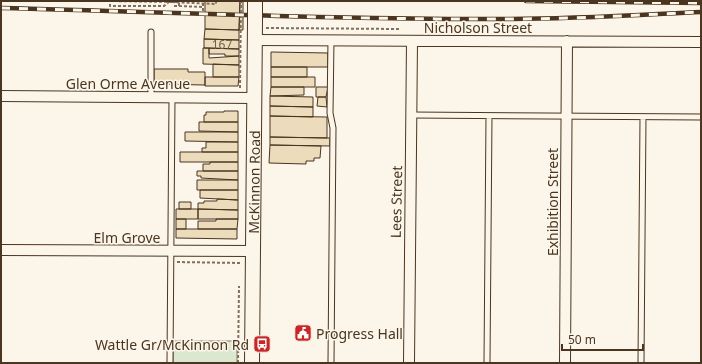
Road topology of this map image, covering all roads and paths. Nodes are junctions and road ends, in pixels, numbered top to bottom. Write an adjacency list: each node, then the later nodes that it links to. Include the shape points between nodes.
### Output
1 (203, 1): 5 (path)
2 (216, 1): 4 (path, via 216,4)
3 (255, 1): 8 (street, McKinnon Road, bridge)
4 (178, 2): 4 (path, via 168,2 164,6 110,6 110,1); 5 (path, via 178,6)
5 (203, 7): 6 (path)
6 (203, 11)
7 (151, 32): 14 (lane)
8 (255, 40): 9 (street, Nicholson Street); 16 (street, McKinnon Road)
9 (331, 40): 10 (street, Nicholson Street); 31 (lane)
10 (412, 41): 11 (street, Nicholson Street); 17 (street, Lees Street)
11 (567, 41): 12 (street, Nicholson Street); 19 (street, Exhibition Street)
12 (701, 42)
13 (1, 96): 14 (street, Glen Orme Avenue)
14 (151, 97): 15 (street, Glen Orme Avenue)
15 (172, 98): 16 (street, Glen Orme Avenue); 23 (lane)
16 (254, 98): 24 (street, McKinnon Road)
17 (411, 116): 18 (lane); 32 (street, Lees Street)
18 (489, 116): 19 (lane); 33 (lane)
19 (566, 116): 20 (lane); 34 (street, Exhibition Street)
20 (643, 117): 21 (lane); 35 (lane)
21 (701, 117)
22 (1, 250): 23 (street, Elm Grove)
23 (171, 251): 24 (street, Elm Grove); 25 (lane)
24 (253, 252): 30 (street, McKinnon Road)
25 (171, 262): 26 (path, via 240,262); 28 (lane)
26 (240, 270)
27 (239, 284): 29 (path)
28 (170, 363)
29 (238, 363)
30 (252, 363)
31 (331, 363)
32 (409, 363)
33 (487, 363)
34 (565, 363)
35 (641, 363)

